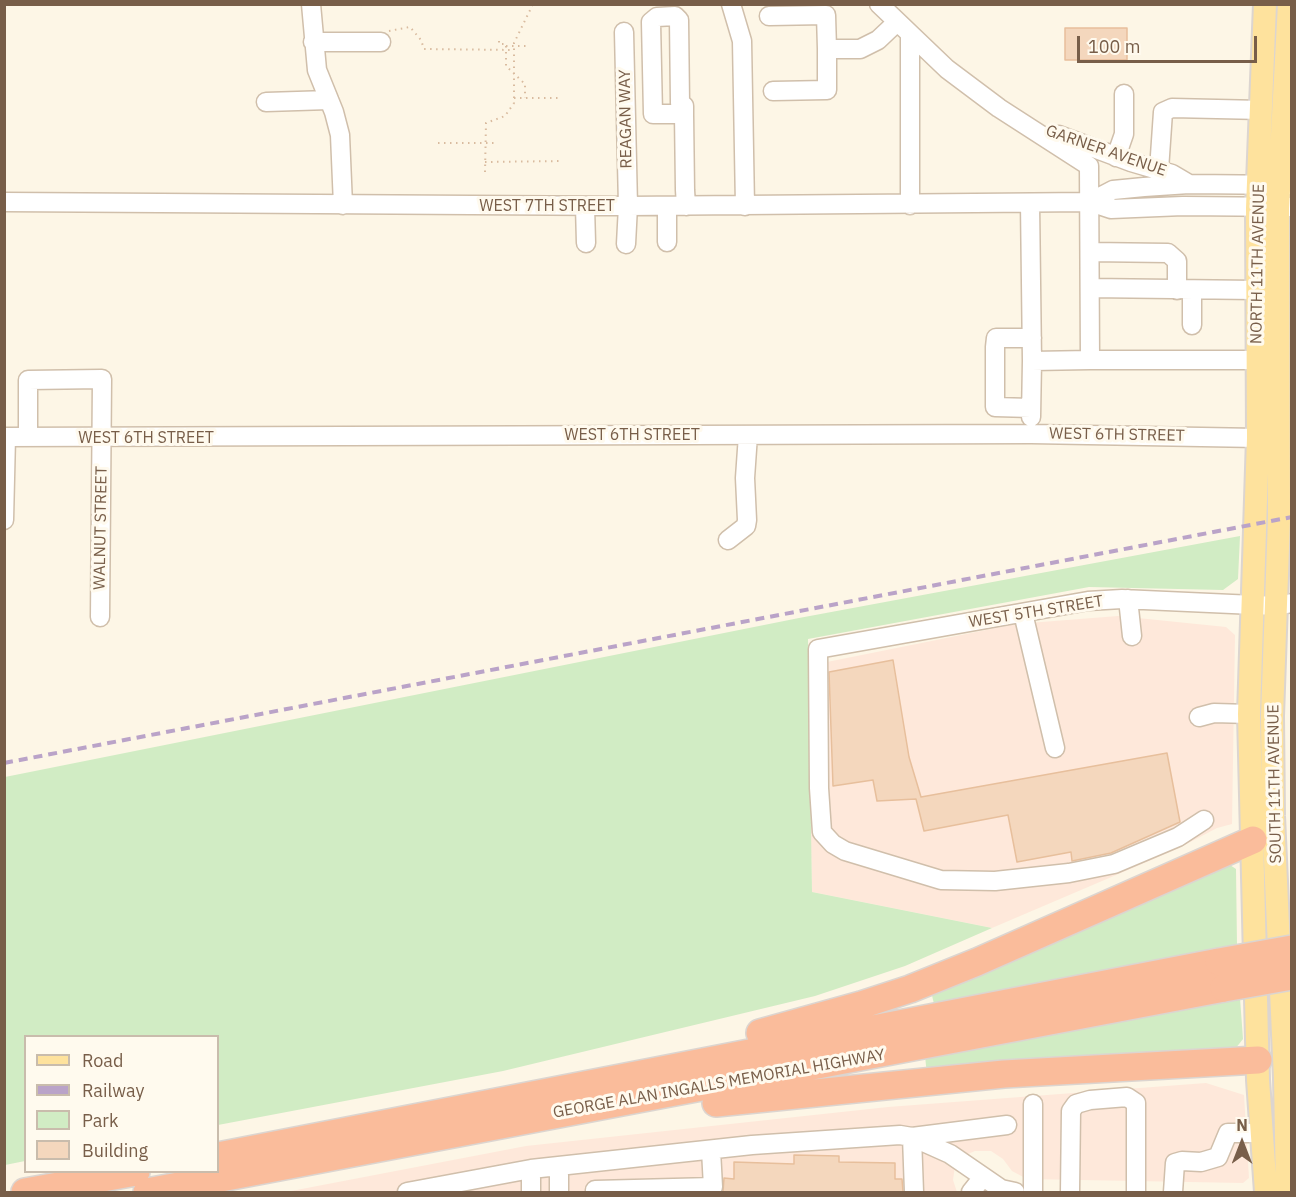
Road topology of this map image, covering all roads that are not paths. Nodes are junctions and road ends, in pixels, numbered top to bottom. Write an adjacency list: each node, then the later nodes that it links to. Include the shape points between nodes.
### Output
1 (311, 4): 10 (street)
2 (731, 4): 35 (street, via 742,41)
3 (879, 4): 7 (street, GARNER AVENUE)
4 (1265, 4): 18 (main road, NORTH 11TH AVENUE)
5 (1289, 4): 14 (main road, NORTH 11TH AVENUE)
6 (769, 16): 12 (street, via 826,15)
7 (897, 22): 9 (street, GARNER AVENUE); 12 (street, via 878,40 860,49)
8 (624, 32): 32 (street, REAGAN WAY)
9 (910, 36): 20 (street, GARNER AVENUE, via 946,69); 30 (street)
10 (313, 42): 11 (street); 16 (street, via 317,70)
11 (381, 42)
12 (827, 50): 13 (street, via 827,90)
13 (773, 91)
14 (1289, 92): 25 (main road, NORTH 11TH AVENUE)
15 (1124, 94): 21 (street, via 1124,134)
16 (329, 100): 17 (street); 29 (street, via 340,135)
17 (266, 102)
18 (1262, 110): 22 (street, via 1172,108 1163,112); 24 (main road, NORTH 11TH AVENUE)
19 (684, 114): 19 (street, via 680,103 679,20 675,16 657,17 651,22 653,114); 34 (street)
20 (1023, 121): 21 (street, GARNER AVENUE); 27 (street, GARNER AVENUE, via 1086,162)
21 (1116, 157): 22 (street, GARNER AVENUE)
22 (1159, 170): 23 (street, GARNER AVENUE)
23 (1188, 184): 24 (street, WEST 7TH STREET); 27 (street, WEST 7TH STREET, via 1113,190)
24 (1258, 185): 25 (street, WEST 7TH STREET); 36 (main road, NORTH 11TH AVENUE)
25 (1286, 185): 36 (main road, NORTH 11TH AVENUE)
26 (4, 202): 29 (street, WEST 7TH STREET)
27 (1090, 202): 28 (street, WEST 7TH STREET); 36 (street, WEST 7TH STREET, via 1111,209); 40 (street)
28 (1030, 203): 30 (street, WEST 7TH STREET); 47 (street)
29 (343, 205): 31 (street, WEST 7TH STREET)
30 (910, 205): 35 (street, WEST 7TH STREET)
31 (585, 206): 32 (street, WEST 7TH STREET); 38 (street)
32 (628, 206): 33 (street, WEST 7TH STREET); 39 (street, REAGAN WAY)
33 (667, 206): 34 (street, WEST 7TH STREET); 37 (street)
34 (686, 206): 35 (street, WEST 7TH STREET)
35 (745, 206)
36 (1275, 208): 43 (main road, NORTH 11TH AVENUE); 45 (main road, NORTH 11TH AVENUE)
37 (667, 242)
38 (586, 243)
39 (626, 244)
40 (1090, 252): 41 (street); 42 (street, via 1168,253 1177,261)
41 (1090, 288): 42 (street); 48 (street)
42 (1185, 290): 43 (street); 46 (street)
43 (1256, 290): 44 (main road, NORTH 11TH AVENUE)
44 (1256, 316): 50 (main road, NORTH 11TH AVENUE); 52 (main road, via 1268,337 1267,416 1273,424)
45 (1286, 319): 50 (main road, NORTH 11TH AVENUE)
46 (1192, 324)
47 (1032, 338): 49 (street); 51 (street, via 996,338 995,347 996,407)
48 (1090, 360): 49 (street); 50 (street)
49 (1032, 361): 51 (street)
50 (1276, 361): 52 (main road, NORTH 11TH AVENUE); 58 (main road, NORTH 11TH AVENUE)
51 (1031, 408): 53 (street)
52 (1285, 425): 59 (main road, NORTH 11TH AVENUE)
53 (1031, 434): 54 (street, WEST 6TH STREET); 58 (street, WEST 6TH STREET)
54 (748, 435): 57 (street, WEST 6TH STREET); 62 (street, via 746,526)
55 (5, 437): 56 (street, WEST 6TH STREET); 60 (street)
56 (28, 437): 57 (street, WEST 6TH STREET); 57 (street, WALNUT STREET, via 28,380 102,379)
57 (103, 438): 67 (street, WALNUT STREET)
58 (1258, 438): 59 (main road, via 1265,442 1270,454 1270,498); 61 (main road, NORTH 11TH AVENUE)
59 (1279, 511): 65 (main road, SOUTH 11TH AVENUE)
60 (4, 520)
61 (1256, 524): 64 (main road, SOUTH 11TH AVENUE)
62 (728, 540)
63 (1128, 599): 64 (street, WEST 5TH STREET); 66 (street, WEST 5TH STREET, via 1088,601); 68 (street)
64 (1252, 605): 65 (street, WEST 5TH STREET); 69 (main road, SOUTH 11TH AVENUE)
65 (1284, 605): 73 (main road, SOUTH 11TH AVENUE, via 1272,716)
66 (1023, 613): 71 (street); 72 (street, WEST 5TH STREET, via 911,640 818,649 822,832 845,851 941,880 994,881 1114,864 1178,837)
67 (100, 617)
68 (1132, 636)
69 (1249, 714): 70 (street, via 1214,713); 73 (main road, SOUTH 11TH AVENUE)
70 (1199, 717)
71 (1055, 748)
72 (1204, 820)
73 (1273, 839): 77 (main road, SOUTH 11TH AVENUE); 78 (main road, SOUTH 11TH AVENUE); 80 (highway, via 871,1002)
74 (1292, 949): 75 (highway, GEORGE ALAN INGALLS MEMORIAL HIGHWAY, bridge)
75 (1222, 975): 76 (highway, GEORGE ALAN INGALLS MEMORIAL HIGHWAY, bridge); 80 (highway, GEORGE ALAN INGALLS MEMORIAL HIGHWAY)
76 (1292, 976)
77 (1288, 1056): 78 (main road); 106 (main road, SOUTH 11TH AVENUE)
78 (1257, 1060): 80 (highway); 82 (main road, SOUTH 11TH AVENUE)
79 (1033, 1104): 101 (street)
80 (504, 1112): 85 (highway, GEORGE ALAN INGALLS MEMORIAL HIGHWAY); 94 (highway, GEORGE ALAN INGALLS MEMORIAL HIGHWAY)
81 (1007, 1125): 83 (street)
82 (1262, 1133): 104 (street, via 1228,1133 1218,1156 1175,1164); 105 (main road, SOUTH 11TH AVENUE)
83 (912, 1137): 84 (street, via 867,1135); 90 (street, via 950,1154); 98 (street)
84 (711, 1149): 86 (street); 92 (street, via 713,1187)
85 (219, 1156)
86 (594, 1162): 87 (street); 92 (street)
87 (559, 1166): 88 (street); 97 (street)
88 (531, 1169): 91 (street); 96 (street)
89 (130, 1173): 93 (highway)
90 (983, 1178): 99 (street); 100 (street)
91 (443, 1189): 95 (street)
92 (595, 1191)
93 (25, 1192)
94 (147, 1192)
95 (410, 1192)
96 (531, 1192)
97 (559, 1192)
98 (914, 1192)
99 (971, 1192)
100 (1015, 1192)
101 (1033, 1192)
102 (1070, 1192): 103 (street, via 1071,1111 1076,1104 1127,1097 1136,1102)
103 (1136, 1192)
104 (1173, 1192)
105 (1266, 1192)
106 (1287, 1192)

